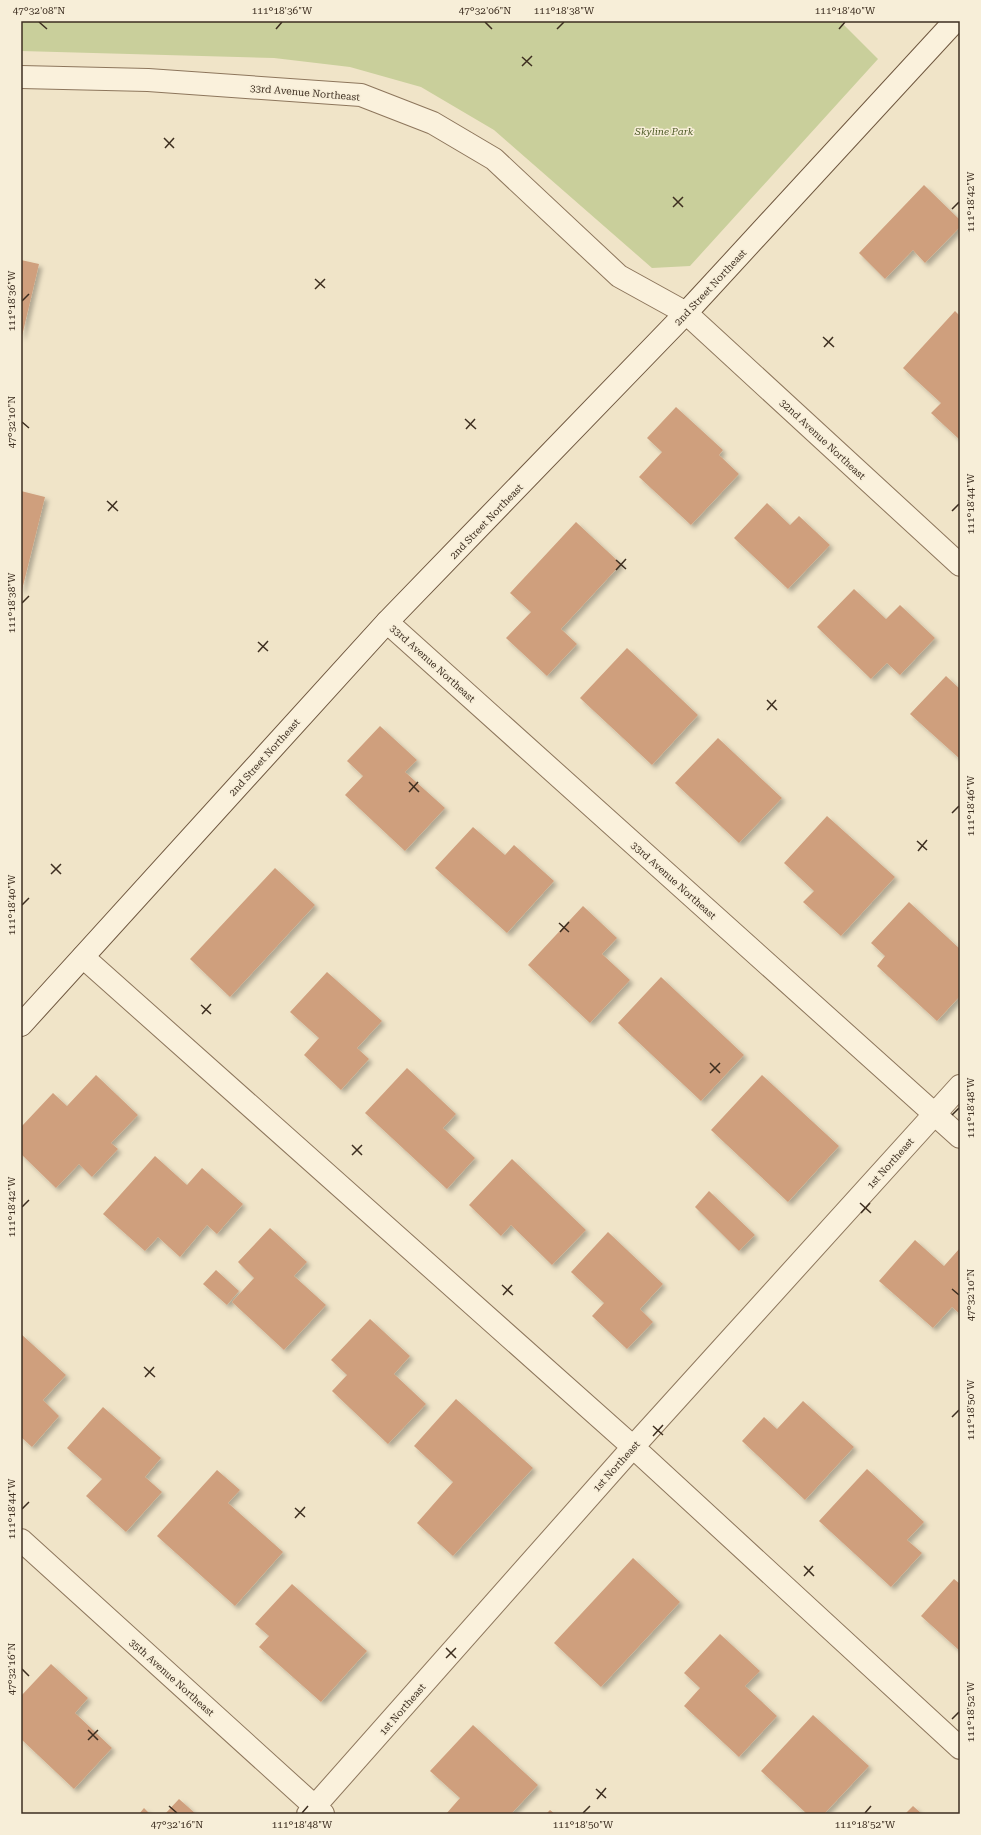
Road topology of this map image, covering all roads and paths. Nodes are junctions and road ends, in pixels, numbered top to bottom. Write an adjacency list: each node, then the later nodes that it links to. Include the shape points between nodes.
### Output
1 (955, 21): 3 (street, 2nd Street Northeast)
2 (21, 77): 3 (street, 33rd Avenue Northeast, via 148,80 361,95 433,123 494,159 619,276)
3 (686, 313): 4 (street, 32nd Avenue Northeast); 5 (street, 2nd Street Northeast)
4 (960, 565)
5 (387, 622): 6 (street, 2nd Street Northeast); 9 (street, 33rd Avenue Northeast)
6 (83, 957): 7 (street, 2nd Street Northeast); 11 (street)
7 (21, 1025)
8 (960, 1086): 9 (street, 1st Northeast)
9 (934, 1114): 10 (street, 33rd Avenue Northeast); 11 (street, 1st Northeast)
10 (960, 1137)
11 (633, 1447): 13 (street); 14 (street, 1st Northeast)
12 (21, 1540): 14 (street, 35th Avenue Northeast)
13 (960, 1748)
14 (315, 1812)

